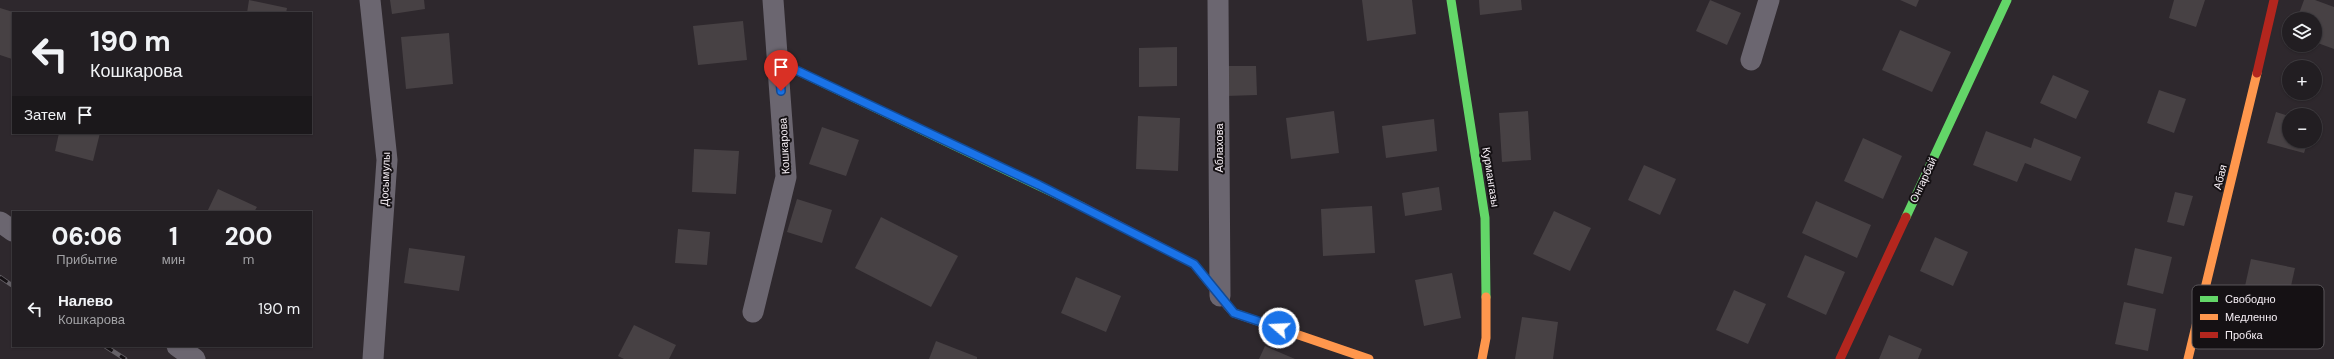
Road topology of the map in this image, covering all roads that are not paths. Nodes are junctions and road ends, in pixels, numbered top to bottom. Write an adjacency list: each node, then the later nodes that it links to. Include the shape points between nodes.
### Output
1 (370, 0): 18 (street, Досымулы, via 387,160)
2 (773, 0): 9 (street, Кошкарова)
3 (1218, 0): 13 (street, Аблахова)
4 (1451, 0): 20 (street, Курмангазы, via 1485,218 1486,338)
5 (1769, 0): 8 (street)
6 (2007, 0): 21 (street, Онгарбай)
7 (2274, 0): 12 (street, Абая)
8 (1751, 60)
9 (779, 62): 13 (street, via 1039,185 1194,264); 14 (street, Кошкарова, via 786,177)
10 (0, 222): 11 (street)
11 (12, 230)
12 (2206, 285)
13 (1220, 296): 19 (street, via 1234,313)
14 (753, 312)
15 (2192, 342): 22 (street, Абая)
16 (178, 347): 17 (street)
17 (196, 359)
18 (373, 359)
19 (1368, 359)
20 (1482, 359)
21 (1840, 359)
22 (2188, 359)

